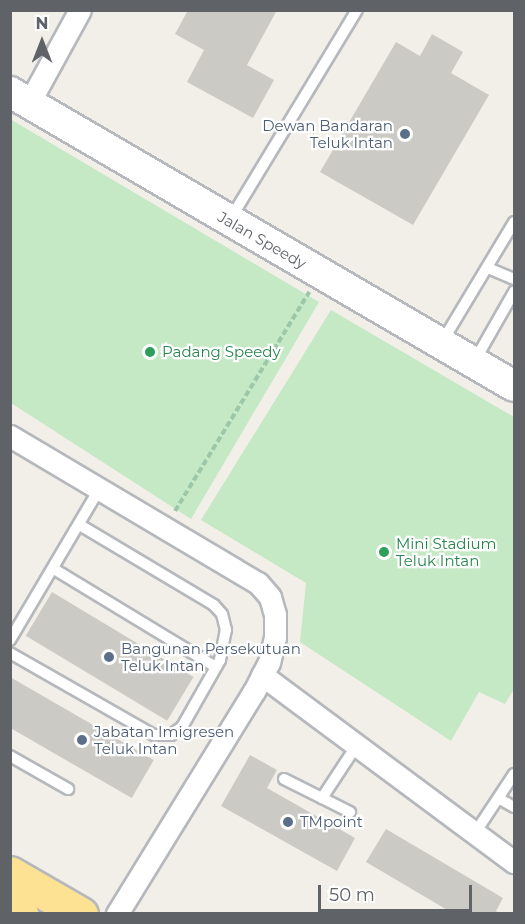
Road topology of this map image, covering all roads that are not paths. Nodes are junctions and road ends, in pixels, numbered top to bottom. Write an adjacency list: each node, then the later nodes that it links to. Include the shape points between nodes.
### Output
1 (80, 10): 3 (street)
2 (357, 10): 4 (lane)
3 (20, 98): 4 (street, Jalan Speedy)
4 (229, 220): 9 (street, Jalan Speedy)
5 (514, 222): 6 (lane)
6 (488, 268): 7 (lane); 9 (lane)
7 (514, 279)
8 (514, 292): 10 (lane)
9 (441, 344): 10 (street, Jalan Speedy)
10 (473, 363): 11 (street, Jalan Speedy)
11 (514, 386)
12 (10, 436): 13 (street)
13 (100, 488): 14 (lane); 19 (street, via 258,583 270,597 276,614 276,637)
14 (80, 525): 15 (lane); 18 (lane, via 214,605 222,614 226,630)
15 (54, 569): 16 (lane); 18 (lane)
16 (10, 640)
17 (10, 653): 18 (lane, via 154,735 171,735 182,727)
18 (216, 667)
19 (262, 675): 20 (street); 35 (street)
20 (357, 746): 25 (lane); 29 (street)
21 (10, 756): 24 (lane)
22 (514, 774): 26 (lane)
23 (284, 779): 25 (lane)
24 (68, 789)
25 (322, 798): 28 (lane)
26 (500, 799): 27 (lane); 29 (lane)
27 (514, 807)
28 (350, 813)
29 (475, 833): 30 (street)
30 (514, 862)
31 (10, 873): 34 (highway)
32 (11, 911): 33 (highway)
33 (21, 914)
34 (81, 914)
35 (117, 914)

